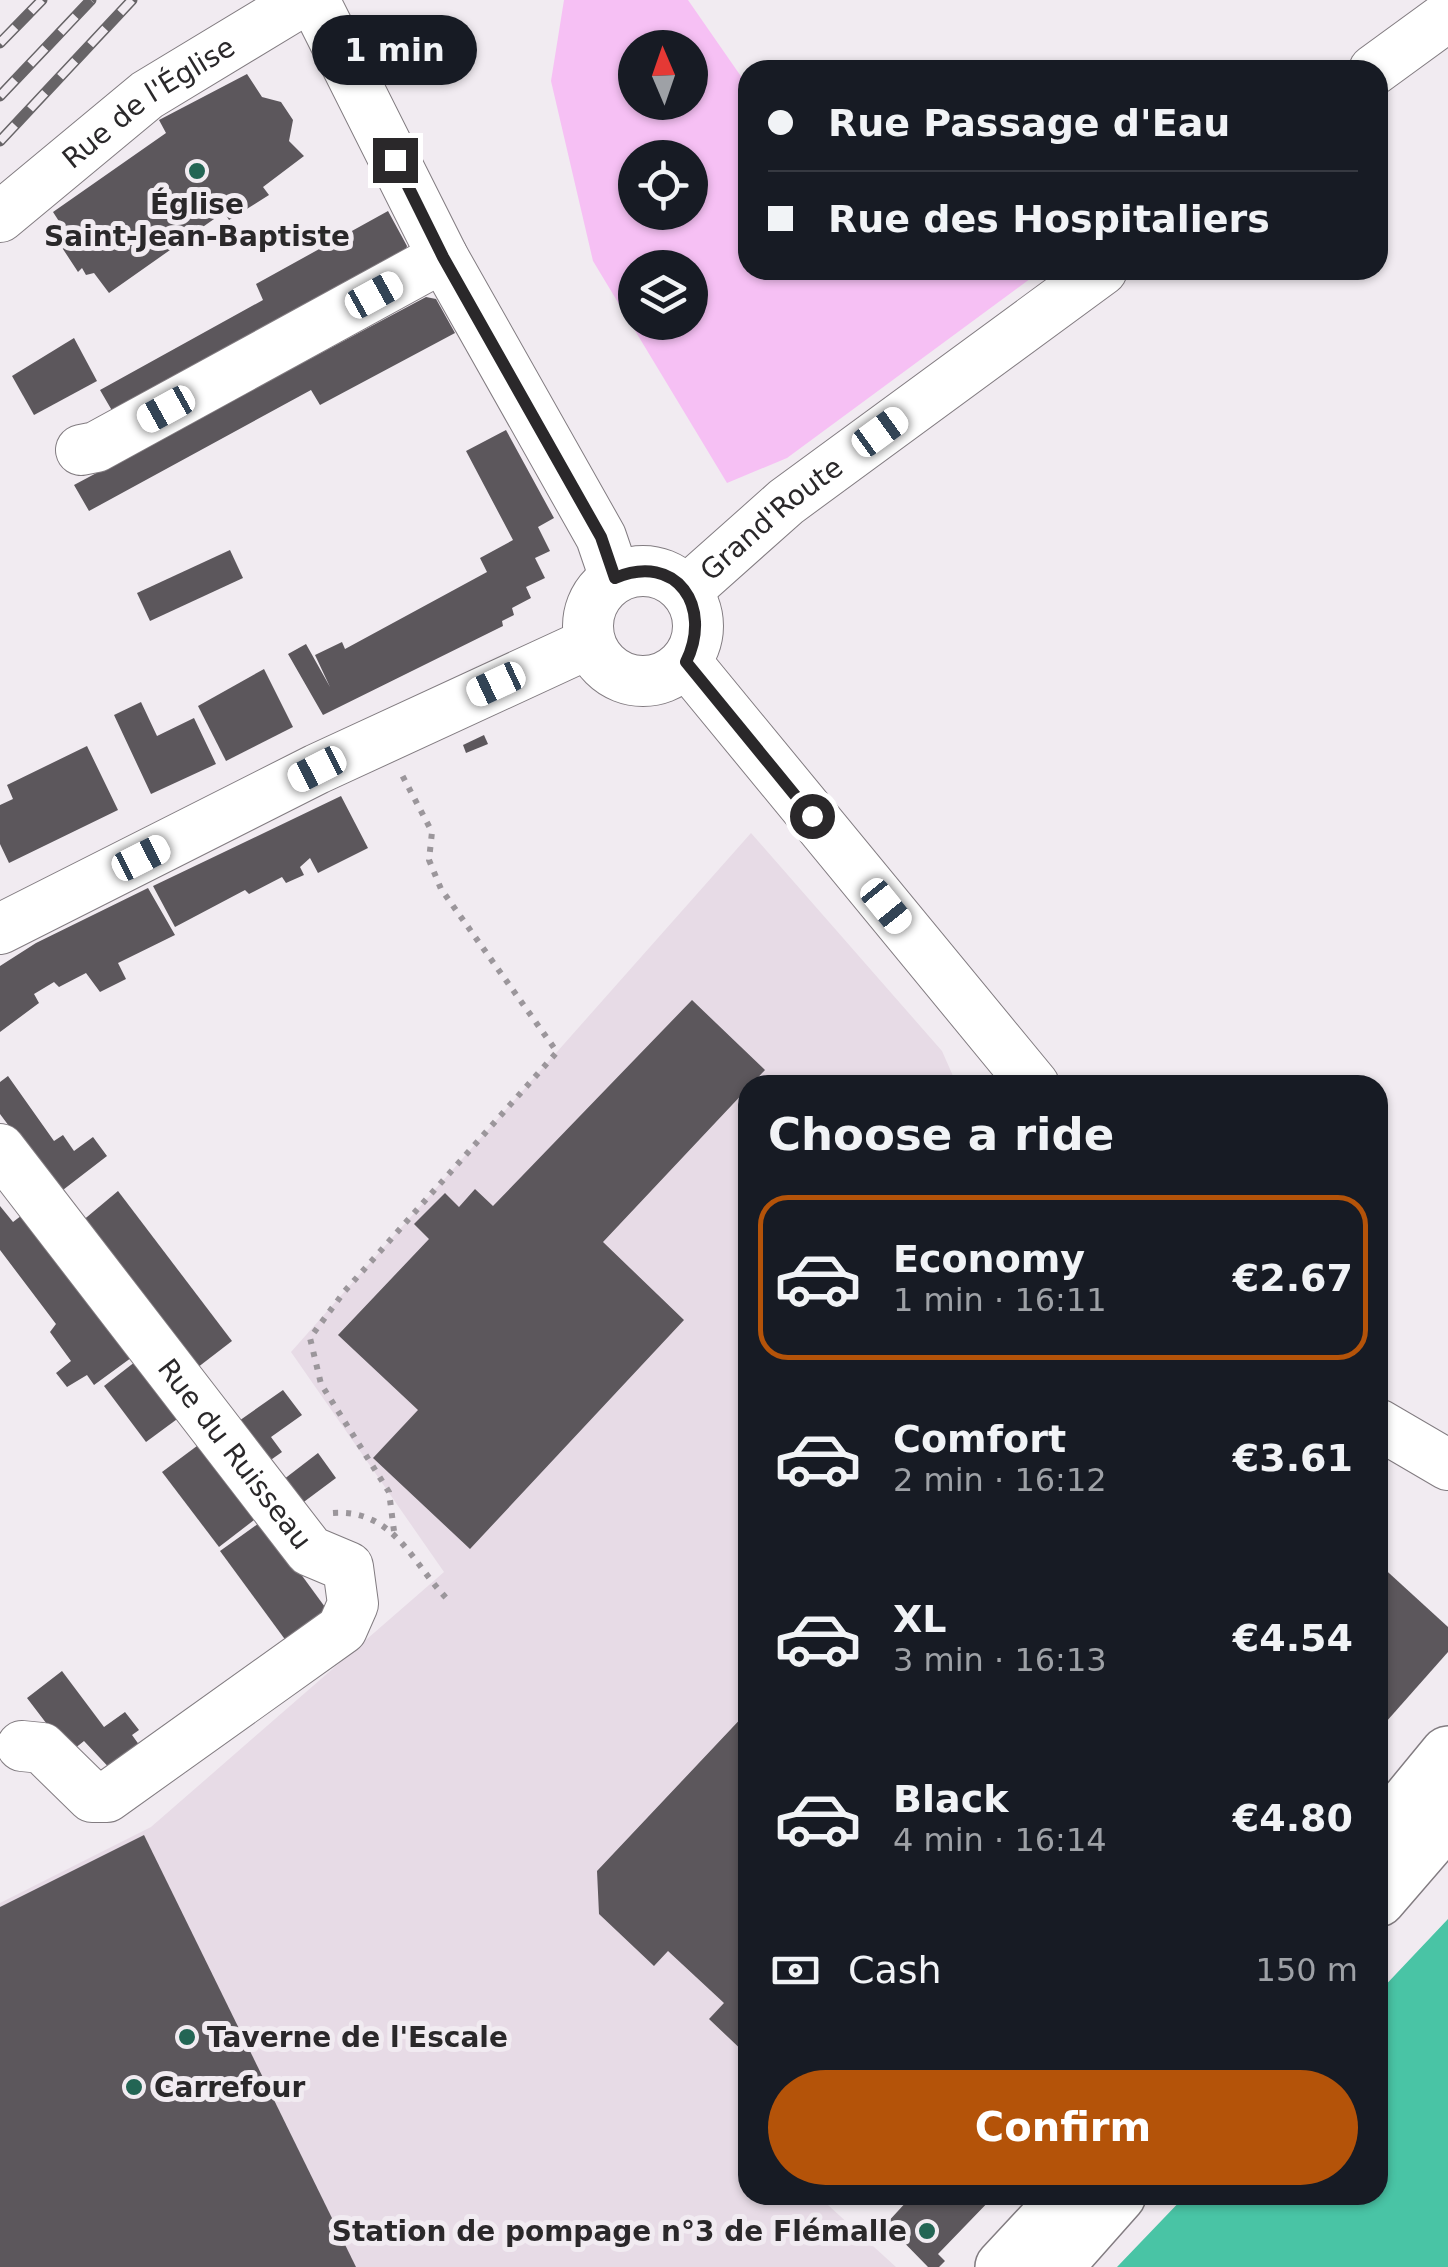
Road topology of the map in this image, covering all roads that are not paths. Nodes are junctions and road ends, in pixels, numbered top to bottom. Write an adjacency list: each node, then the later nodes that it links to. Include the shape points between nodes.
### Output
1 (304, 0): 5 (street, Rue de l'Église, via 147,95)
2 (314, 0): 6 (street)
3 (1448, 16): 4 (street)
4 (1388, 60)
5 (0, 217)
6 (443, 257): 8 (street); 9 (street, via 601,537)
7 (1088, 280): 10 (street, Grand'Route, via 786,502)
8 (81, 450)
9 (615, 578): 10 (street, Grand'Route, via 645,570); 11 (street, via 594,600)
10 (686, 591): 12 (street, Grand'Route, via 697,614 698,639)
11 (590, 644): 12 (street, via 599,661 632,681 671,675); 13 (street, via 383,738)
12 (686, 662): 14 (street)
13 (0, 930)
14 (1006, 1075)
15 (0, 1150): 18 (street, Rue du Ruisseau, via 310,1552 348,1567 354,1604 342,1628 108,1798 92,1797 42,1748)
16 (1388, 1430): 17 (street)
17 (1448, 1464)
18 (22, 1746)
19 (1448, 1754): 21 (main road)
20 (1448, 1818): 22 (main road)
21 (1388, 1827)
22 (1388, 1887)
23 (1061, 2205): 25 (main road)
24 (1109, 2205): 26 (main road)
25 (1003, 2267)
26 (1054, 2267)

